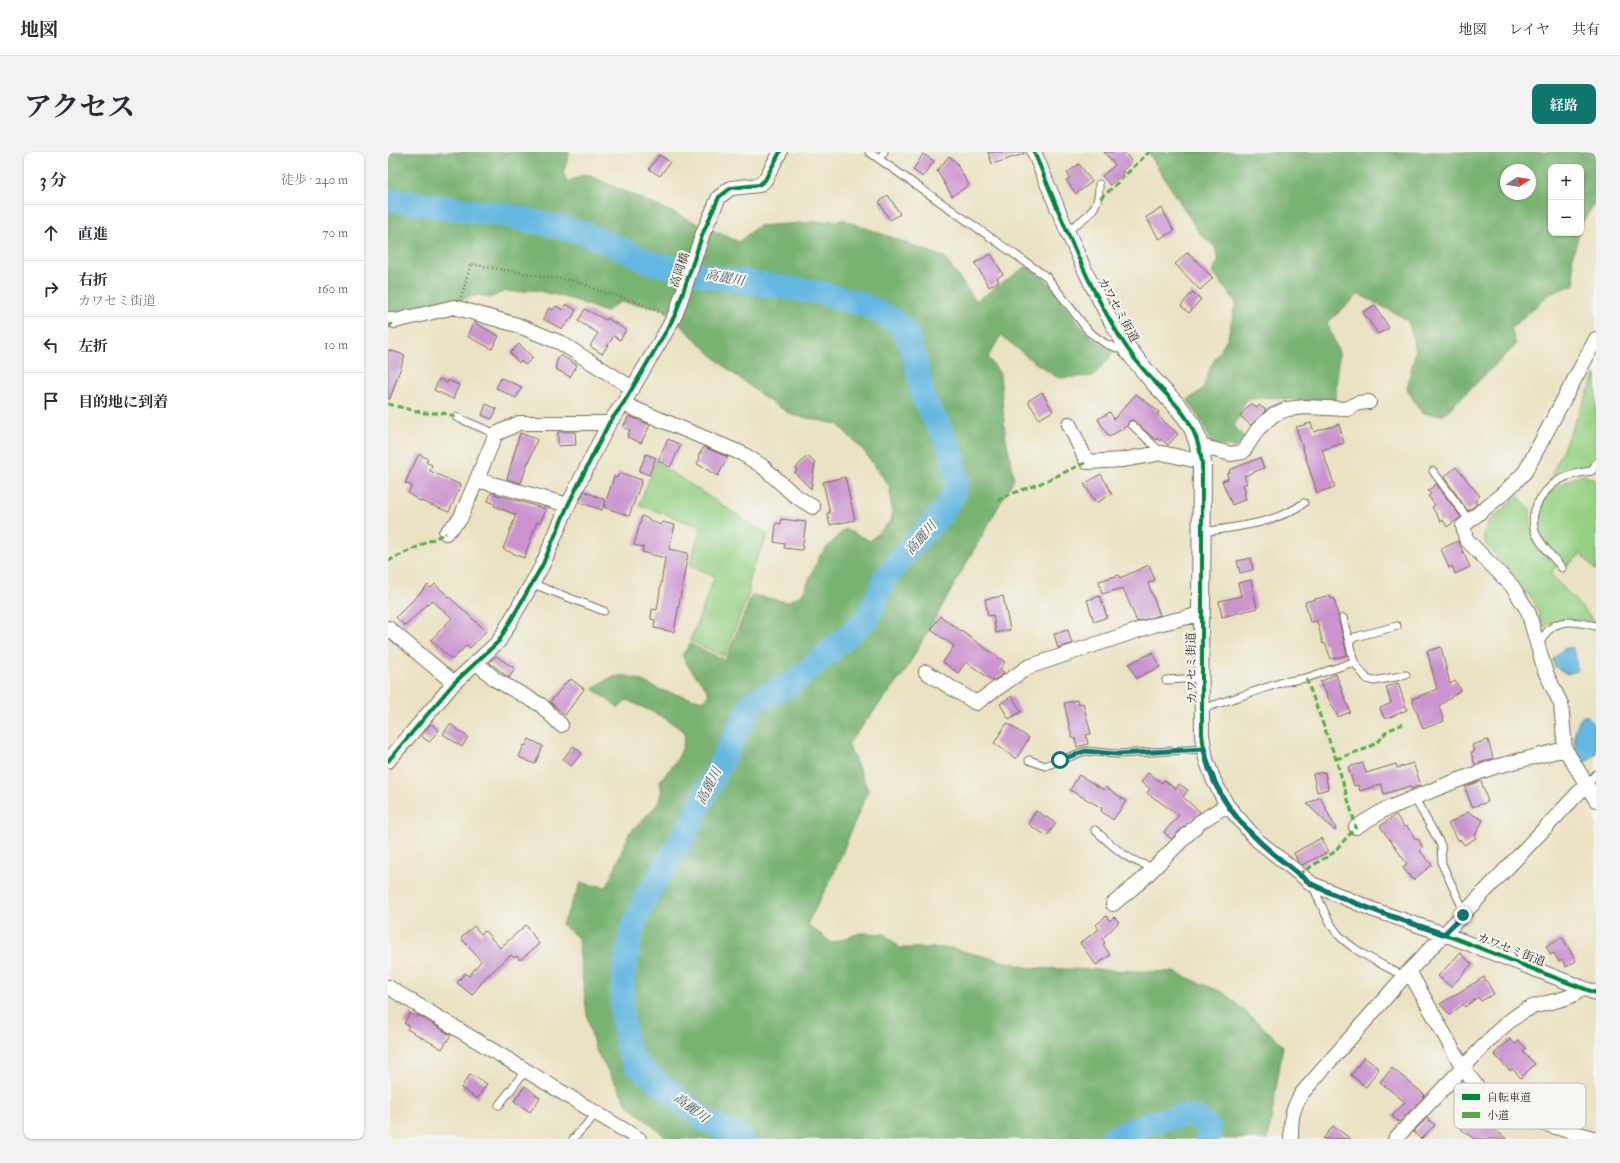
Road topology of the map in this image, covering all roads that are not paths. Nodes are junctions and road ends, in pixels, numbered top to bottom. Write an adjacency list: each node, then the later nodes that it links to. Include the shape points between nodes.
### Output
1 (780, 152): 11 (street, 高岡橋, via 765,180 759,185 731,188 718,197 675,315)
2 (869, 152): 5 (lane)
3 (884, 152): 5 (lane)
4 (1034, 152): 7 (street, カワセミ街道)
5 (879, 158): 10 (lane, via 1047,277 1089,332 1106,344 1117,348)
6 (1099, 184): 7 (lane, via 1100,198 1095,208)
7 (1067, 231): 10 (street, カワセミ街道, via 1110,320)
8 (388, 319): 11 (street, via 395,321 458,308 517,325 561,343)
9 (1596, 339): 27 (street, via 1525,472)
10 (1126, 347): 20 (street, カワセミ街道, via 1188,418 1196,432)
11 (632, 388): 13 (street, 高岡橋)
12 (1369, 402): 20 (street, via 1358,403 1347,409 1287,409 1273,415 1258,429 1243,452)
13 (623, 404): 15 (street, 高岡橋); 26 (street, via 743,454)
14 (456, 416): 18 (lane)
15 (609, 423): 18 (street, via 519,423); 25 (street, 高岡橋)
16 (1069, 424): 19 (street, via 1087,462 1122,460)
17 (1132, 425): 19 (lane)
18 (496, 434): 23 (street)
19 (1162, 453): 20 (street)
20 (1201, 454): 28 (street, カワセミ街道)
21 (1596, 463): 30 (lane, via 1592,471 1568,476 1548,488 1534,514 1537,534)
22 (1433, 471): 27 (lane)
23 (478, 480): 25 (street); 29 (street, via 460,519)
24 (1304, 503): 28 (lane, via 1292,512 1264,521)
25 (568, 505): 31 (street, 高岡橋)
26 (813, 507)
27 (1470, 520): 39 (street, via 1463,526 1466,539 1512,586 1528,611)
28 (1201, 532): 33 (street, カワセミ街道)
29 (446, 533)
30 (1562, 568)
31 (533, 584): 32 (lane); 41 (street, 高岡橋, via 499,641)
32 (604, 611)
33 (1201, 614): 42 (street, via 1154,626 1028,667 976,703); 44 (street, カワセミ街道)
34 (1343, 618): 38 (lane)
35 (1397, 626): 38 (lane, via 1355,637)
36 (1596, 626): 39 (lane, via 1563,622 1544,633)
37 (388, 628): 46 (street)
38 (1349, 642): 40 (lane)
39 (1537, 649): 49 (street, via 1561,704)
40 (1354, 662): 43 (lane, via 1367,680); 47 (lane)
41 (477, 663): 46 (street, 高岡橋); 48 (street, via 496,680 541,705)
42 (926, 672)
43 (1406, 675)
44 (1202, 678): 45 (lane); 47 (street, カワセミ街道)
45 (1166, 680)
46 (454, 684): 52 (street, 高岡橋)
47 (1202, 709): 50 (street, カワセミ街道)
48 (561, 725)
49 (1565, 748): 53 (street); 54 (street, via 1494,767)
50 (1204, 749): 51 (lane, via 1117,754 1085,751 1045,766); 56 (street, カワセミ街道, via 1214,781)
51 (1029, 760)
52 (388, 761)
53 (1591, 779): 55 (street); 62 (street)
54 (1415, 799): 57 (street, via 1384,810); 62 (lane, via 1441,844 1442,864)
55 (1596, 800)
56 (1227, 805): 59 (street, via 1200,822); 60 (street, カワセミ街道, via 1257,840)
57 (1356, 827)
58 (1095, 830): 59 (lane, via 1121,854 1137,863)
59 (1153, 867): 61 (street, via 1141,881)
60 (1312, 884): 63 (street, カワセミ街道, via 1374,910); 64 (lane, via 1326,916 1338,933 1352,945)
61 (1113, 904)
62 (1465, 913): 63 (street)
63 (1444, 934): 64 (street); 66 (street, カワセミ街道)
64 (1407, 974): 68 (street); 77 (street, via 1302,1093 1293,1107 1290,1122)
65 (388, 987): 69 (street)
66 (1582, 988): 67 (street, カワセミ街道); 68 (street, via 1575,996 1528,1009 1513,1018)
67 (1596, 993)
68 (1463, 1068): 70 (street); 74 (street)
69 (526, 1070): 71 (lane); 72 (street)
70 (1474, 1083)
71 (499, 1104)
72 (597, 1113): 75 (lane); 76 (street)
73 (1562, 1129): 78 (street)
74 (1401, 1137)
75 (573, 1139)
76 (639, 1139)
77 (1291, 1139)
78 (1596, 1139)

